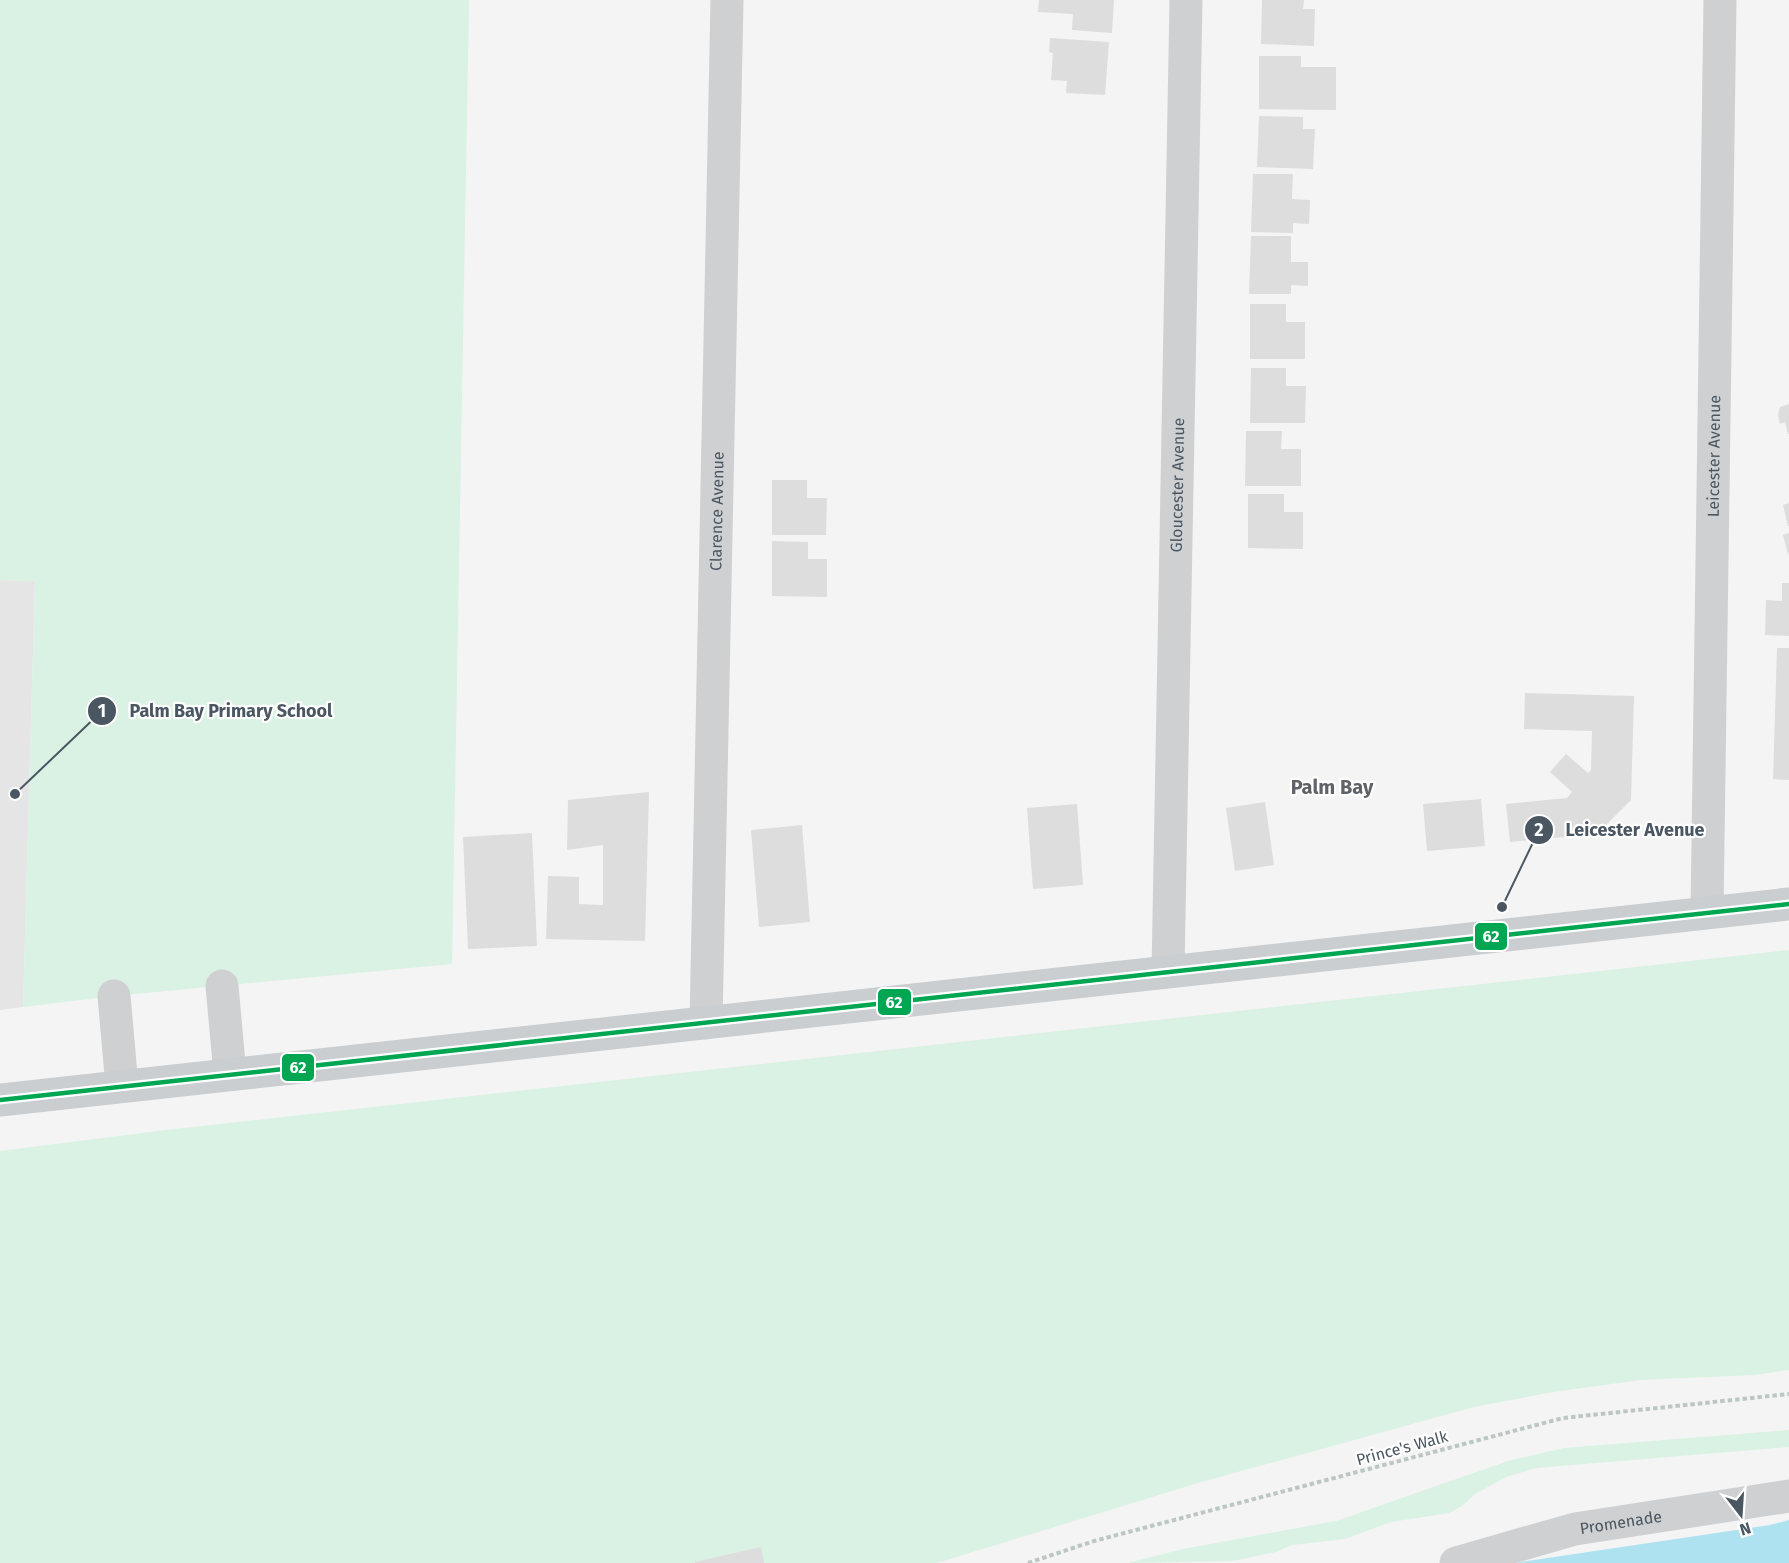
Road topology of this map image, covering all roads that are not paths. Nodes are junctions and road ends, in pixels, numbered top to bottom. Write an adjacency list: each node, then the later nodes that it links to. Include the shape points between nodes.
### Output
1 (727, 0): 9 (street, Clarence Avenue)
2 (1186, 0): 6 (street, Gloucester Avenue)
3 (1720, 0): 5 (street, Leicester Avenue)
4 (1789, 903): 5 (main road)
5 (1707, 912): 6 (main road)
6 (1168, 971): 9 (main road)
7 (222, 986): 10 (street)
8 (114, 996): 11 (street)
9 (706, 1023): 10 (main road)
10 (230, 1074): 11 (main road)
11 (122, 1086): 12 (main road)
12 (0, 1100)
13 (1789, 1496): 14 (street, Promenade, via 1575,1529)
14 (1456, 1563)

